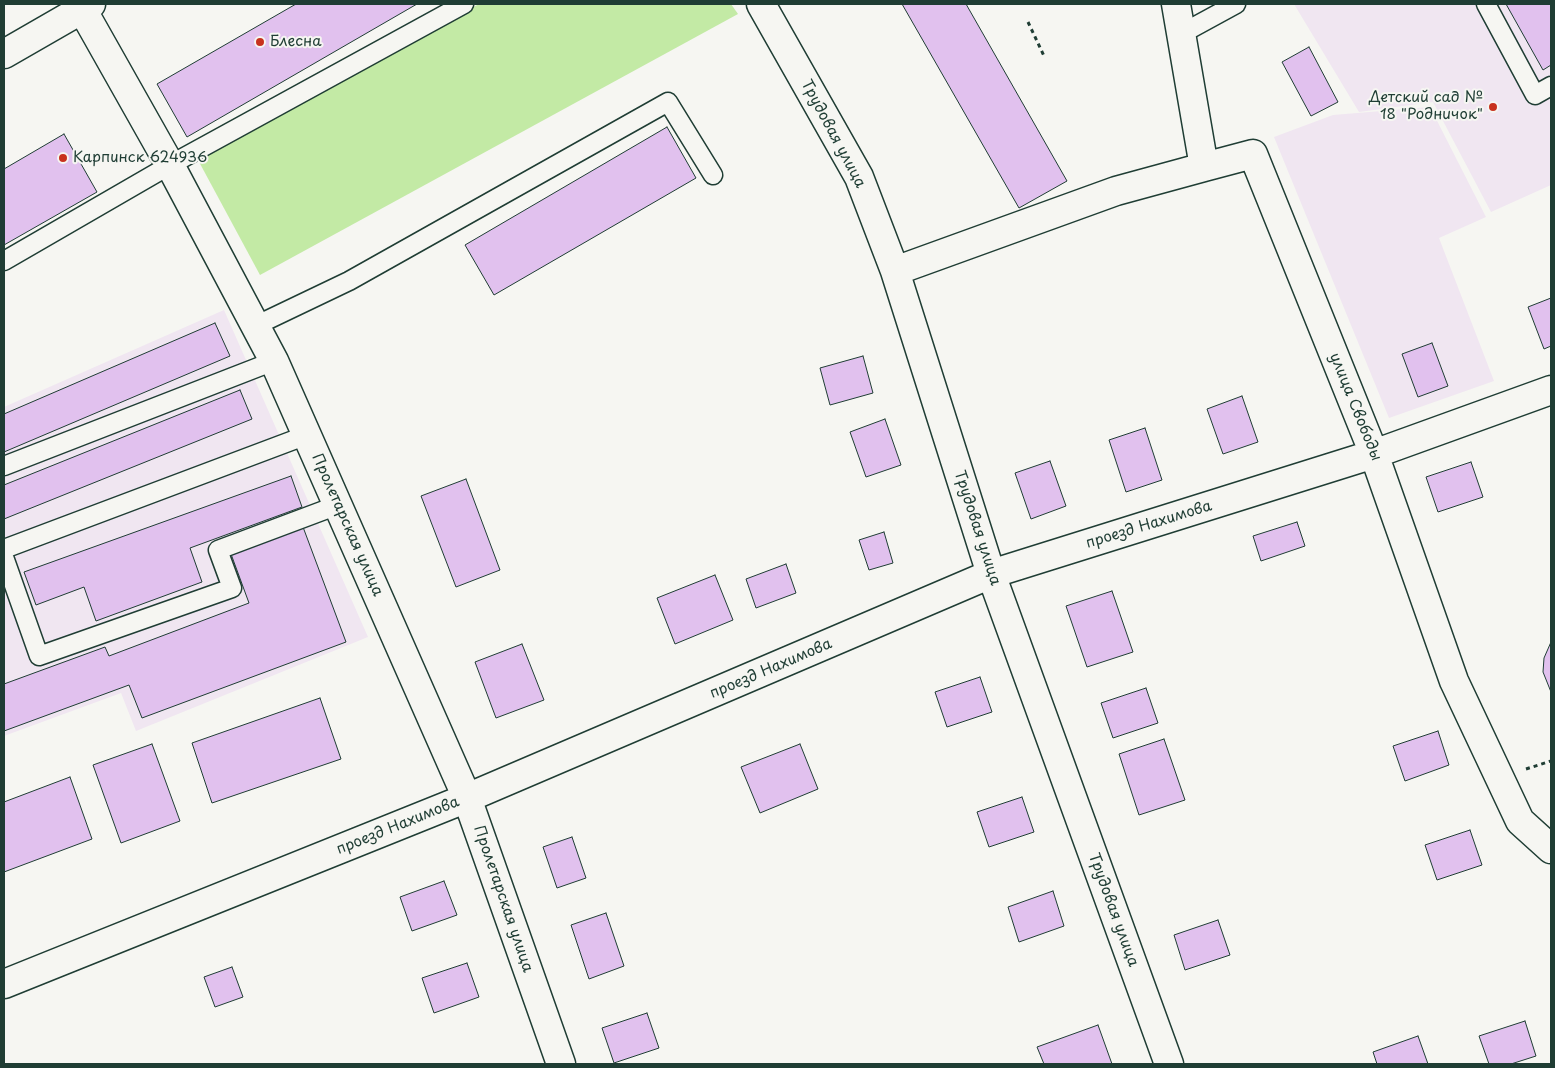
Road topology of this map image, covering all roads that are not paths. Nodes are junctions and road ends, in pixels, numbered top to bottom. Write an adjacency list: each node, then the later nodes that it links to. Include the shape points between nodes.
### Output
1 (464, 4): 10 (lane)
2 (761, 4): 14 (street, Трудовая улица, via 859,177)
3 (1176, 4): 7 (street)
4 (1236, 4): 7 (lane)
5 (1486, 4): 9 (lane, via 1535,95)
6 (86, 6): 8 (street); 10 (street, Пролетарская улица)
7 (1181, 34): 11 (street)
8 (4, 54)
9 (1551, 86)
10 (170, 165): 13 (lane); 15 (street, Пролетарская улица)
11 (1204, 167): 14 (street, via 1116,191); 19 (street, улица Свободы, via 1252,154)
12 (713, 175): 15 (lane, via 668,102 349,281)
13 (4, 261)
14 (895, 271): 24 (street, Трудовая улица)
15 (257, 325): 16 (street, Пролетарская улица)
16 (274, 360): 18 (street, Пролетарская улица); 20 (lane)
17 (1551, 390): 19 (street, проезд Нахимова)
18 (307, 435): 21 (street, Пролетарская улица); 22 (lane)
19 (1374, 454): 24 (street, проезд Нахимова); 26 (street, улица Свободы, via 1454,681 1520,821)
20 (4, 466)
21 (338, 505): 23 (lane, via 218,550 232,588 39,656); 25 (street, Пролетарская улица)
22 (4, 549)
23 (4, 557)
24 (991, 574): 25 (street, проезд Нахимова); 29 (street, Трудовая улица)
25 (468, 798): 27 (street, проезд Нахимова); 28 (street, Пролетарская улица)
26 (1551, 849)
27 (4, 984)
28 (561, 1064)
29 (1169, 1064)

